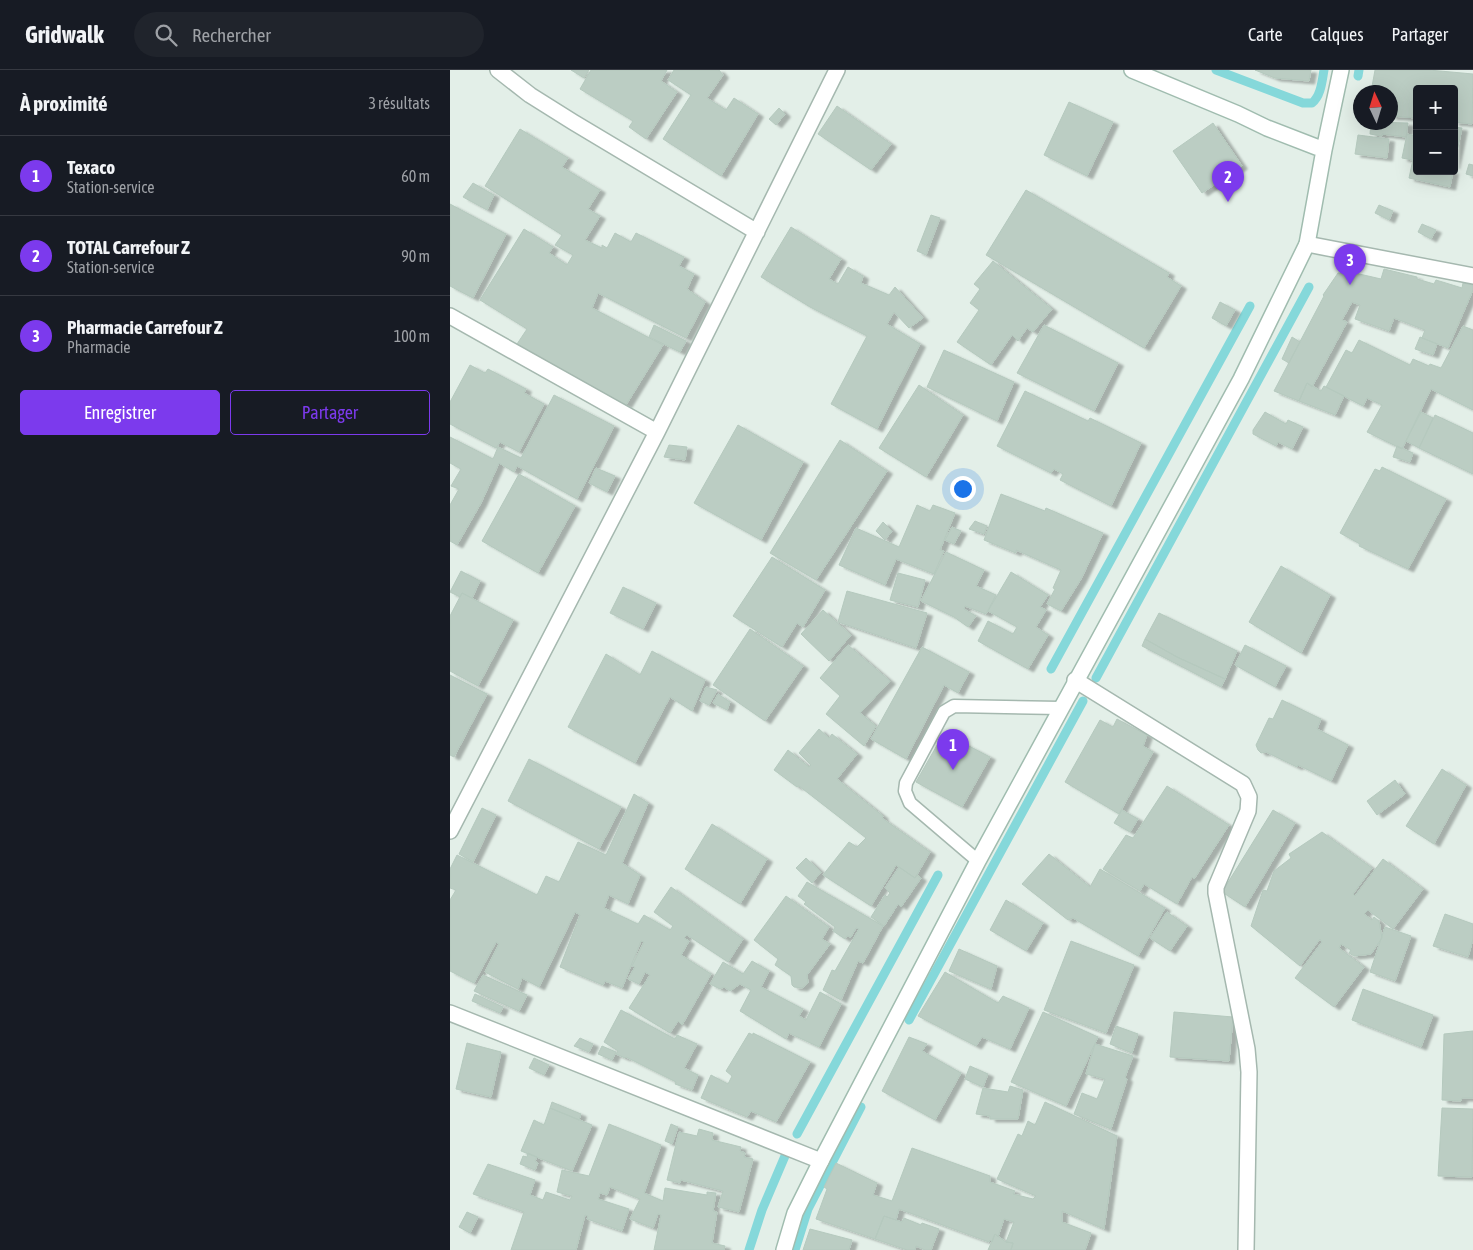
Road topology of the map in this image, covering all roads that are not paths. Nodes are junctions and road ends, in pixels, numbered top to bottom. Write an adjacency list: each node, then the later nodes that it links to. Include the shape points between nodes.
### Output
1 (498, 70): 6 (street, via 573,122)
2 (837, 70): 6 (street)
3 (1132, 70): 5 (street)
4 (1341, 70): 5 (street)
5 (1324, 150): 7 (street)
6 (757, 232): 10 (street)
7 (1307, 244): 8 (street); 11 (street, via 1241,379)
8 (1473, 276)
9 (450, 316): 10 (street)
10 (657, 432): 13 (street)
11 (1076, 680): 12 (street); 19 (street, via 1243,784 1249,797 1248,811 1216,887 1248,1049)
12 (1060, 708): 15 (street); 15 (lane, via 954,706 944,712 906,783 906,791 910,803)
13 (456, 805): 14 (street)
14 (450, 831)
15 (978, 861): 17 (street)
16 (450, 1012): 17 (street)
17 (821, 1161): 18 (street, via 795,1213)
18 (784, 1250)
19 (1246, 1250)

